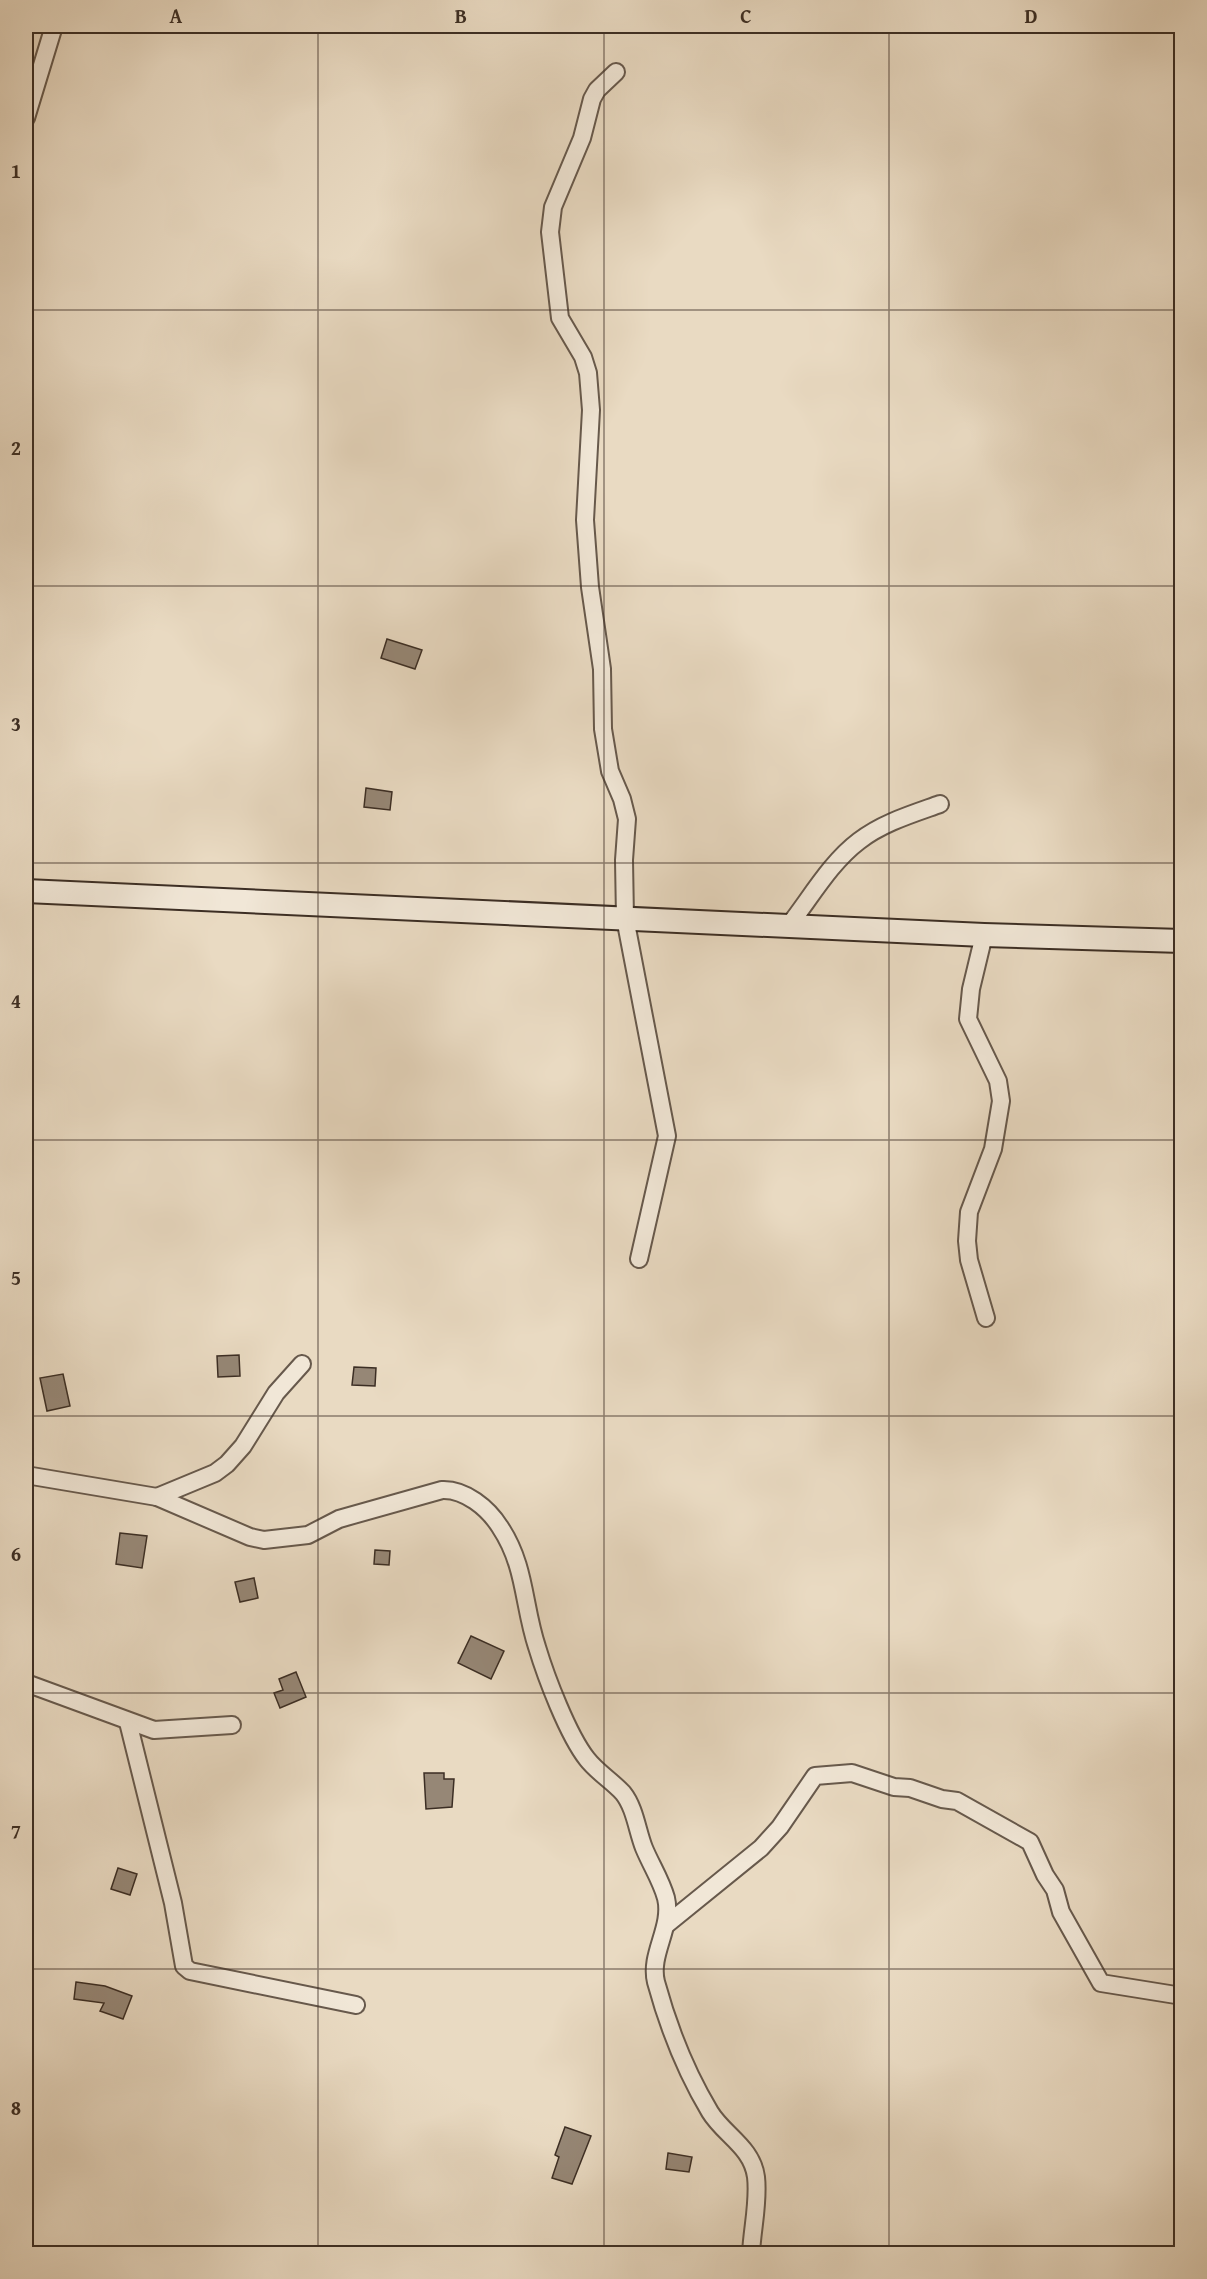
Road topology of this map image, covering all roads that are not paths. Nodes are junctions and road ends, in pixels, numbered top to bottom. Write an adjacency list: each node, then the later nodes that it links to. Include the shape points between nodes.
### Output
1 (54, 26): 3 (street)
2 (616, 72): 6 (street, via 592,99 582,138 553,207 550,232 560,318 588,373 591,410 585,520 602,669 600,694 606,754 627,819)
3 (26, 118)
4 (939, 804): 7 (street, via 894,821 858,841)
5 (26, 891): 6 (street)
6 (625, 918): 7 (street); 10 (street, via 668,1136)
7 (790, 924): 8 (street)
8 (984, 934): 9 (street); 11 (street, via 970,989 968,1019 998,1081 1001,1101 993,1149 969,1212 967,1241)
9 (1182, 941)
10 (639, 1259)
11 (986, 1318)
12 (302, 1364): 14 (street, via 276,1393 228,1464)
13 (26, 1475): 14 (street)
14 (157, 1497): 18 (street, via 264,1540 308,1535 339,1519 442,1490 459,1492 482,1507 499,1526 517,1560 537,1650 573,1734 586,1759 623,1793 633,1813 666,1900)
15 (26, 1683): 16 (street)
16 (128, 1722): 17 (street, via 154,1730); 20 (street, via 173,1903 184,1966 190,1971)
17 (232, 1725)
18 (666, 1925): 19 (street, via 761,1848 815,1776 852,1773 957,1801 1030,1842 1055,1890 1061,1912 1101,1983); 21 (street, via 655,1972 679,2048 711,2115 744,2148 756,2176)
19 (1182, 1996)
20 (356, 2005)
21 (751, 2253)

